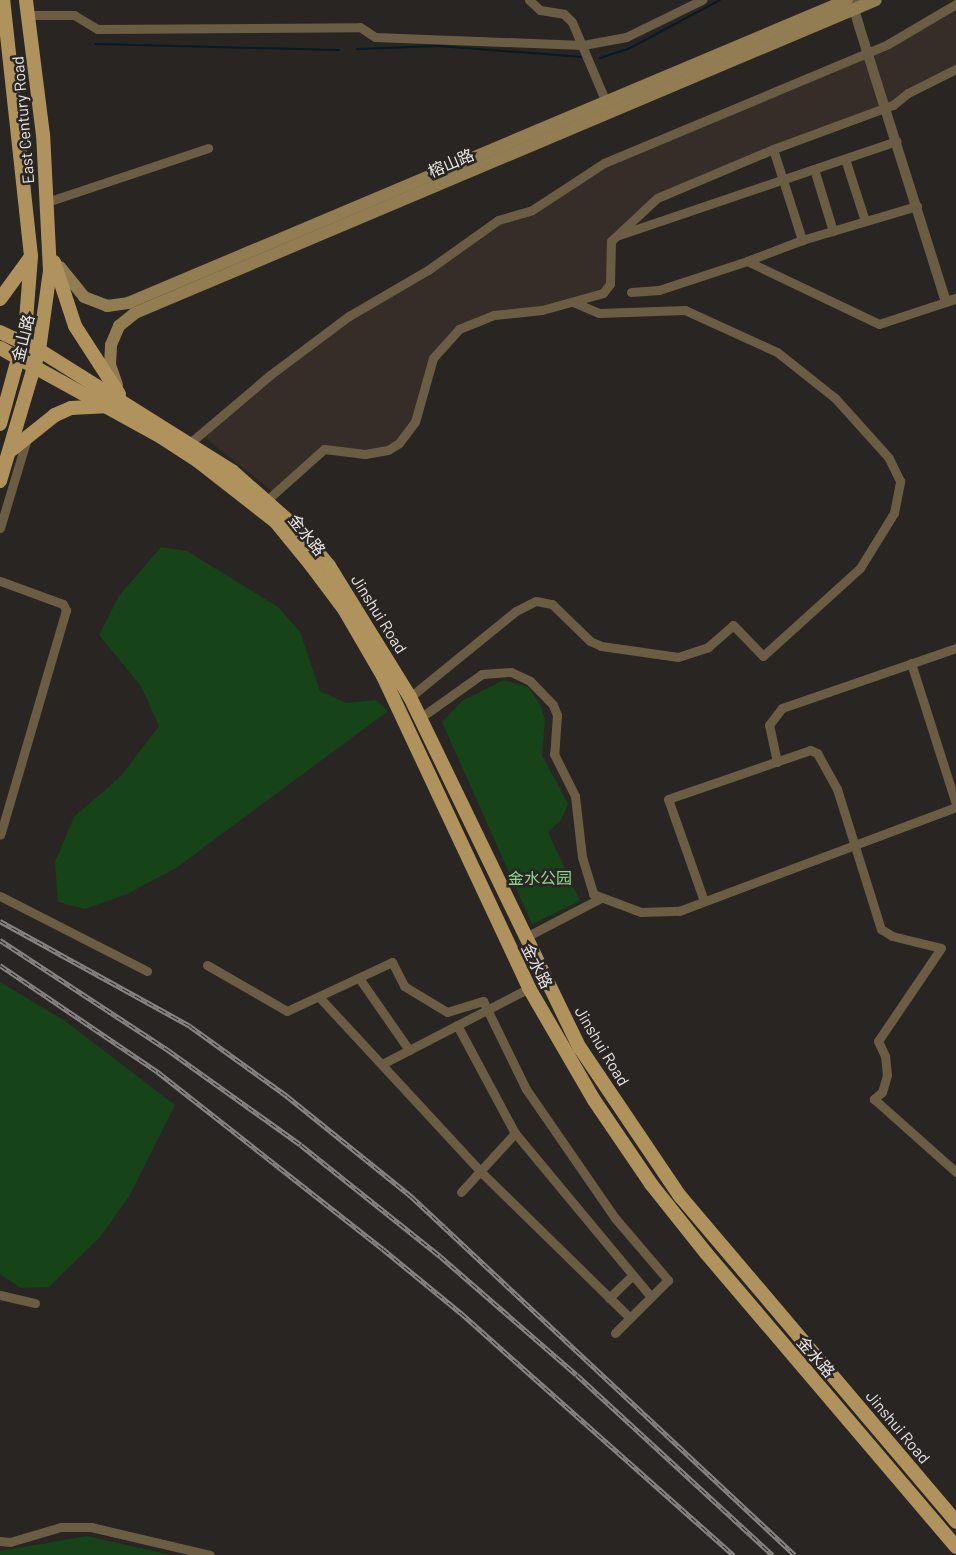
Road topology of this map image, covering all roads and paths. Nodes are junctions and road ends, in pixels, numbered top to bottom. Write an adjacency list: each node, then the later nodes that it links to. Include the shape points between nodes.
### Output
1 (3, 0): 11 (main road, East Century Road)
2 (26, 0): 10 (main road, East Century Road)
3 (702, 0): 15 (street, via 626,37)
4 (847, 0): 7 (main road, 榕山路)
5 (533, 1): 15 (street, via 567,15)
6 (874, 2): 9 (main road, 榕山路); 13 (street)
7 (835, 3): 19 (main road, 榕山路)
8 (956, 4): 16 (street, via 888,44)
9 (856, 6): 12 (main road, 榕山路); 13 (street)
10 (29, 15): 15 (street, via 74,15 97,28 360,27 375,37); 27 (main road, East Century Road)
11 (3, 16): 14 (main road, East Century Road)
12 (843, 17): 13 (street); 46 (main road, 榕山路, via 135,313 119,326 111,345 112,374)
13 (859, 26): 16 (street)
14 (5, 43): 18 (main road, East Century Road)
15 (582, 45): 19 (street)
16 (868, 50): 20 (street); 50 (street, via 604,163 532,210 498,220 428,270 349,316 270,375)
17 (956, 69): 20 (street)
18 (6, 71): 34 (main road, East Century Road)
19 (606, 102): 33 (main road, 榕山路, via 128,303 107,306 84,297 65,277)
20 (887, 108): 21 (street); 23 (street)
21 (897, 141): 24 (street); 28 (street)
22 (208, 148): 27 (street)
23 (772, 149): 26 (street); 31 (street, via 657,198)
24 (845, 159): 25 (street); 29 (street)
25 (814, 169): 26 (street); 30 (street)
26 (783, 180): 31 (street); 32 (street)
27 (47, 202): 33 (main road, East Century Road)
28 (917, 206): 29 (street); 38 (street)
29 (865, 221): 30 (street)
30 (833, 231): 32 (street)
31 (617, 236): 39 (street, via 609,247 609,288)
32 (802, 240): 35 (street)
33 (51, 250): 43 (main road, 金山路); 46 (main road, via 75,326 107,381)
34 (32, 256): 37 (main road); 41 (main road, 金山路, via 29,316)
35 (747, 261): 36 (street, via 659,290); 38 (street, via 879,324)
36 (631, 292)
37 (0, 299)
38 (951, 300)
39 (573, 302): 53 (street, via 494,315 459,329 434,358 415,422 399,443 388,450 365,454 324,449); 58 (street, via 599,312 685,310 777,352 835,398 889,458 900,481 897,507 860,568 764,656 733,626 708,647 678,657 601,646 590,641 552,604 536,601 516,610)
40 (0, 332): 41 (main road, Jinshui Road)
41 (23, 343): 43 (main road, Jinshui Road); 44 (main road, 金山路)
42 (0, 348): 44 (main road, 金水路)
43 (39, 350): 45 (main road, 金山路); 46 (main road, Jinshui Road)
44 (17, 357): 45 (main road, 金水路); 48 (main road, 金山路)
45 (34, 366): 47 (main road, 金水路); 51 (main road, 金山路)
46 (128, 405): 50 (main road, Jinshui Road)
47 (108, 406): 49 (main road, via 71,408); 71 (main road, 金水路, via 161,436 246,496 276,522 344,609 406,722)
48 (0, 422)
49 (28, 436): 51 (main road); 54 (street)
50 (191, 442): 53 (main road, Jinshui Road)
51 (10, 452): 52 (main road, 金山路)
52 (0, 481)
53 (267, 500): 58 (main road, Jinshui Road, via 329,566)
54 (0, 528)
55 (0, 581): 62 (street, via 63,604 66,610)
56 (956, 648): 57 (street)
57 (911, 663): 60 (street, via 777,711 768,735); 61 (street)
58 (410, 697): 59 (main road, Jinshui Road)
59 (420, 718): 65 (street, via 465,683 496,670 511,672 543,691 557,715 554,754 575,796 585,869 593,894); 67 (main road, Jinshui Road)
60 (777, 762): 63 (street, via 810,750 822,758 837,789); 66 (street, via 668,799)
61 (956, 805): 63 (street)
62 (0, 835)
63 (854, 845): 66 (street); 79 (street, via 881,928 892,936 941,948 878,1041 887,1075 882,1092 874,1099)
64 (0, 896): 69 (street)
65 (599, 899): 66 (street, via 665,914); 67 (street)
66 (704, 901)
67 (524, 938): 88 (main road, Jinshui Road, via 580,1048 680,1196)
68 (207, 965): 72 (street, via 287,1011)
69 (147, 971)
70 (359, 978): 72 (street); 73 (street, via 392,962 404,986 447,1012 483,1001); 75 (street)
71 (529, 988): 73 (street); 90 (main road, 金水路, via 564,1052 651,1184)
72 (320, 998): 76 (street)
73 (488, 1009): 74 (street); 83 (street, via 526,1089 615,1218 668,1280)
74 (457, 1025): 75 (street); 77 (street)
75 (410, 1050): 76 (street)
76 (382, 1064): 78 (street)
77 (515, 1133): 78 (street); 81 (street)
78 (479, 1170): 80 (street); 84 (street)
79 (956, 1172)
80 (461, 1192)
81 (632, 1276): 83 (street); 84 (street)
82 (0, 1295): 85 (street)
83 (651, 1297): 86 (street)
84 (609, 1298): 86 (street)
85 (35, 1303)
86 (628, 1317): 87 (street)
87 (615, 1333)
88 (956, 1522)
89 (0, 1540): 91 (street, via 10,1542 61,1527 91,1527)
90 (956, 1547)
91 (210, 1555)

